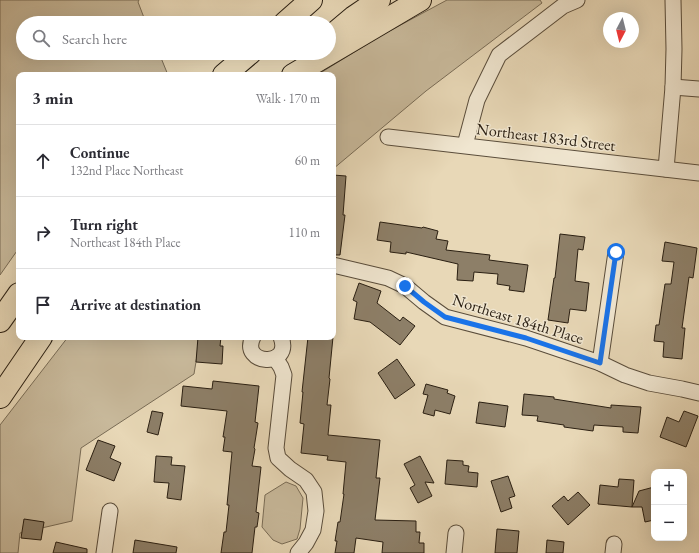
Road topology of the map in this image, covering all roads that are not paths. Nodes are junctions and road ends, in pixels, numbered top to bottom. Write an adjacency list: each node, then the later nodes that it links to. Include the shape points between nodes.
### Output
1 (311, 0): 6 (highway)
2 (379, 0): 7 (highway)
3 (420, 0): 8 (highway)
4 (577, 0): 18 (street, via 563,6 499,56 477,100)
5 (673, 0): 15 (street)
6 (292, 16)
7 (336, 32)
8 (336, 50)
9 (242, 60): 12 (highway)
10 (302, 60): 13 (highway)
11 (318, 60): 14 (highway)
12 (228, 72)
13 (288, 72)
14 (298, 72)
15 (673, 87): 16 (street); 19 (street)
16 (699, 89)
17 (388, 137): 18 (street, Northeast 183rd Street)
18 (466, 145): 19 (street, Northeast 183rd Street)
19 (666, 169): 20 (street, Northeast 183rd Street)
20 (699, 173)
21 (616, 252): 29 (street)
22 (336, 267): 29 (street, Northeast 184th Place, via 388,278 399,283 445,317 526,338)
23 (16, 298): 24 (highway)
24 (0, 321)
25 (39, 340): 31 (highway)
26 (251, 340): 28 (street, via 252,351 260,359)
27 (282, 340): 28 (street, via 282,349)
28 (275, 358): 35 (street, via 284,375 276,448 278,458 306,480 314,492 316,511 313,530)
29 (600, 363): 30 (street, Northeast 184th Place, via 649,383)
30 (699, 393)
31 (0, 397)
32 (110, 511): 34 (street)
33 (456, 533): 36 (street)
34 (104, 553)
35 (298, 553)
36 (454, 553)

